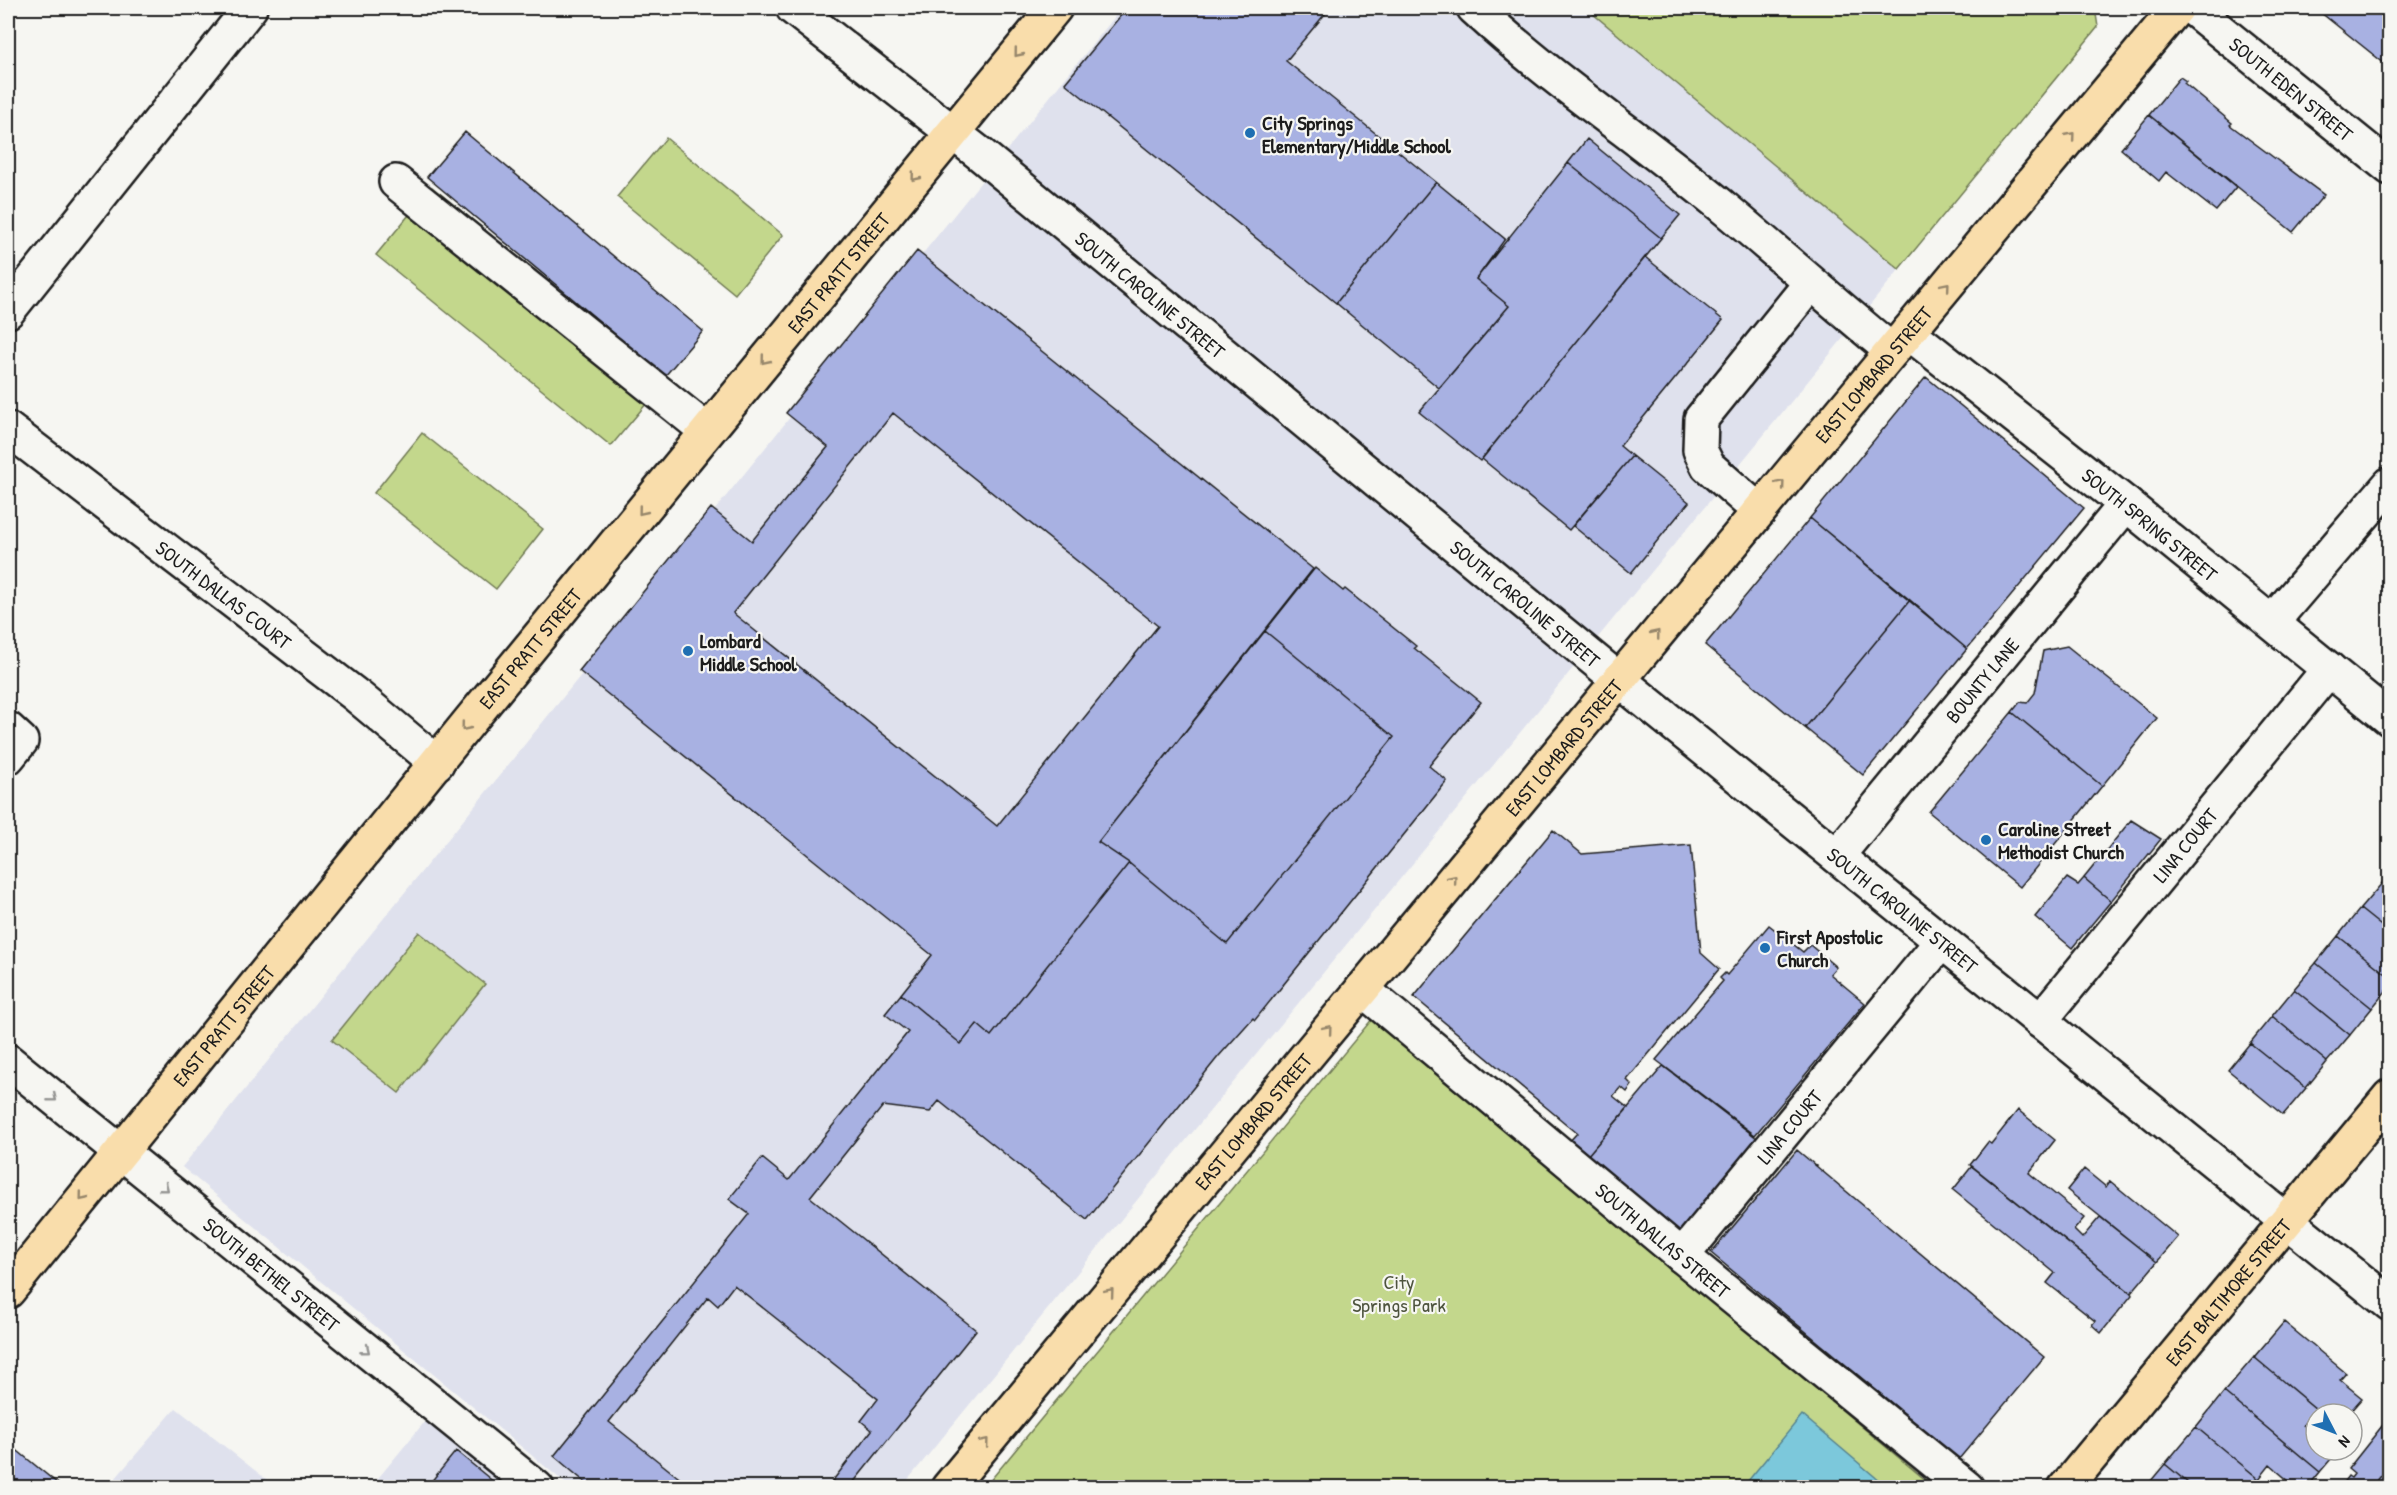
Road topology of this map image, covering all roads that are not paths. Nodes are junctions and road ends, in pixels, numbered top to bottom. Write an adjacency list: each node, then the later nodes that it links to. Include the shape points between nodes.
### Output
1 (250, 8): 11 (street)
2 (793, 8): 7 (street, SOUTH CAROLINE STREET)
3 (1055, 8): 7 (main road, EAST PRATT STREET, one-way to 7)
4 (1474, 8): 10 (street, SOUTH SPRING STREET, via 1510,41 1729,212)
5 (2177, 8): 12 (main road, EAST LOMBARD STREET, one-way to 5)
6 (2192, 8): 8 (street, SOUTH EDEN STREET)
7 (952, 132): 14 (main road, EAST PRATT STREET, one-way to 14); 20 (street, SOUTH CAROLINE STREET)
8 (2390, 168)
9 (396, 182): 14 (street)
10 (1810, 284): 12 (street, SOUTH SPRING STREET); 17 (street, via 1701,419 1700,450 1708,466)
11 (8, 311)
12 (1900, 341): 16 (street, SOUTH SPRING STREET); 17 (main road, EAST LOMBARD STREET, one-way to 12)
13 (8, 429): 24 (street, SOUTH DALLAS COURT, via 357,696)
14 (707, 431): 24 (main road, EAST PRATT STREET, one-way to 24)
15 (2390, 484): 18 (street)
16 (2126, 504): 18 (street, SOUTH SPRING STREET); 25 (street, BOUNTY LANE)
17 (1759, 511): 20 (main road, EAST LOMBARD STREET, one-way to 17)
18 (2271, 622): 19 (street, SOUTH SPRING STREET)
19 (2329, 669): 21 (street, SOUTH SPRING STREET); 28 (street, LINA COURT)
20 (1619, 680): 25 (street, SOUTH CAROLINE STREET); 27 (main road, EAST LOMBARD STREET, one-way to 20)
21 (2390, 719)
22 (8, 729): 23 (street, via 21,741)
23 (8, 757)
24 (437, 763): 31 (main road, EAST PRATT STREET)
25 (1837, 856): 26 (street, SOUTH CAROLINE STREET)
26 (1942, 941): 28 (street, SOUTH CAROLINE STREET); 33 (street, LINA COURT)
27 (1362, 989): 33 (street, SOUTH DALLAS STREET); 37 (main road, EAST LOMBARD STREET, one-way to 27)
28 (2040, 1021): 32 (street, SOUTH CAROLINE STREET)
29 (8, 1061): 31 (street, SOUTH BETHEL STREET, one-way to 31)
30 (2390, 1096): 32 (main road, EAST BALTIMORE STREET)
31 (119, 1152): 34 (main road, EAST PRATT STREET, one-way to 34); 36 (street, SOUTH BETHEL STREET, one-way to 36)
32 (2286, 1221): 35 (street, SOUTH CAROLINE STREET); 39 (main road, EAST BALTIMORE STREET)
33 (1682, 1257): 38 (street, SOUTH DALLAS STREET)
34 (8, 1291)
35 (2390, 1304)
36 (537, 1488)
37 (948, 1488)
38 (1967, 1488)
39 (2065, 1488)

